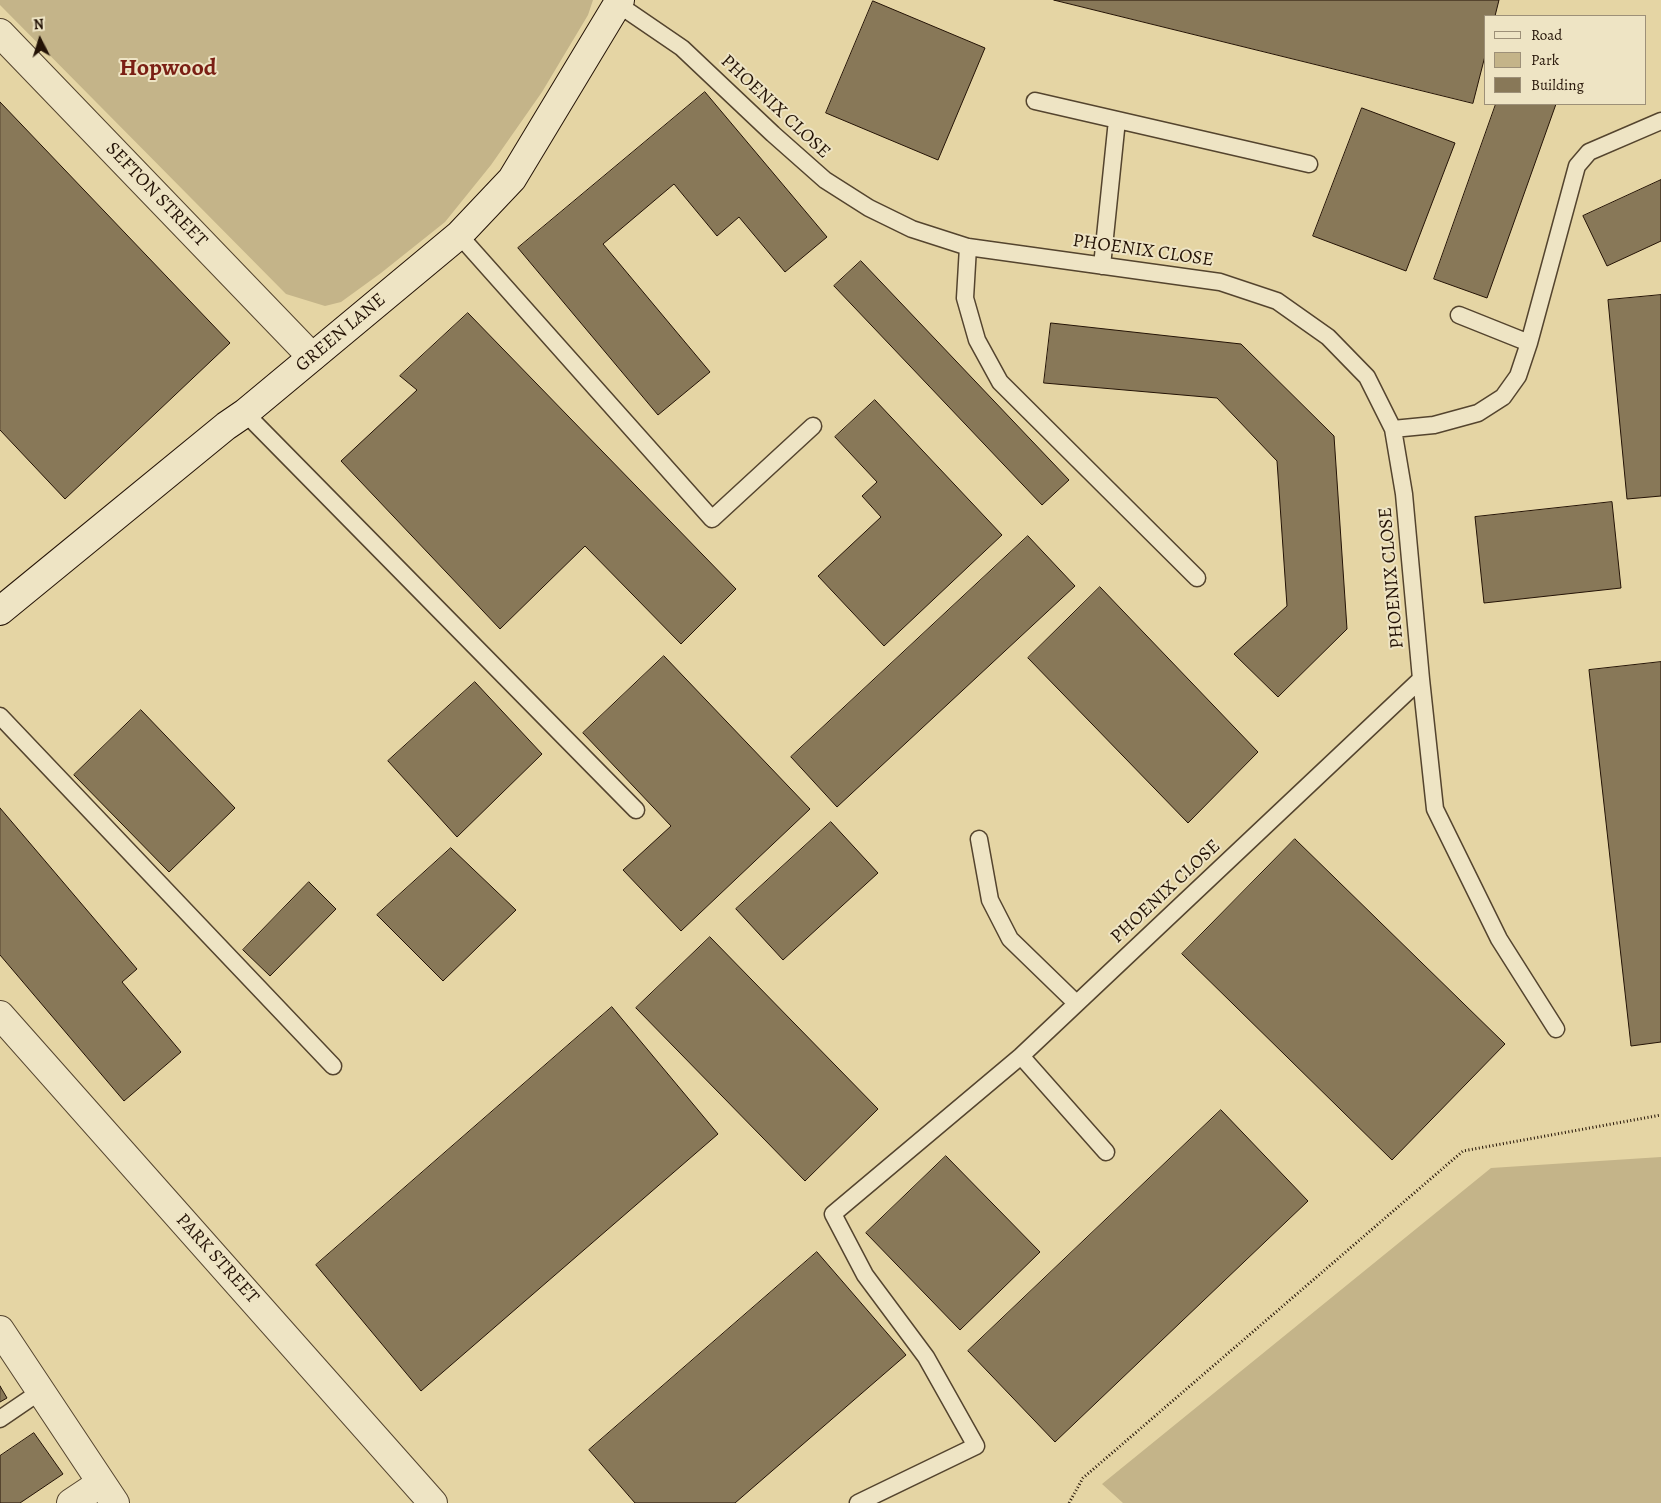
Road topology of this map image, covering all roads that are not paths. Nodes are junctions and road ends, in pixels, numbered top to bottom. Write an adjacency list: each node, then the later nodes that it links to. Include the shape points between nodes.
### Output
1 (620, 2): 7 (street, GREEN LANE, via 512,179); 8 (lane, PHOENIX CLOSE, via 682,48 825,180 869,208 912,229)
2 (0, 33): 12 (street, SEFTON STREET)
3 (1036, 101): 4 (lane)
4 (1117, 120): 6 (lane); 9 (lane)
5 (1661, 121): 11 (lane, via 1589,152 1577,166)
6 (1309, 164)
7 (458, 235): 12 (street, GREEN LANE); 14 (lane, via 712,519)
8 (968, 247): 9 (lane, PHOENIX CLOSE); 16 (lane, via 964,298 977,340 1000,382)
9 (1102, 266): 15 (lane, PHOENIX CLOSE, via 1220,282 1277,301 1328,337 1367,377)
10 (1459, 315): 11 (lane)
11 (1529, 343): 15 (lane, via 1518,376 1503,397 1478,412 1454,420)
12 (312, 357): 13 (street, GREEN LANE)
13 (236, 420): 17 (street, GREEN LANE); 20 (lane)
14 (813, 426)
15 (1393, 429): 18 (lane, PHOENIX CLOSE, via 1404,494)
16 (1197, 578)
17 (0, 611)
18 (1421, 679): 22 (lane, PHOENIX CLOSE); 24 (lane, via 1435,809 1499,939)
19 (0, 716): 26 (lane)
20 (636, 810)
21 (979, 839): 22 (lane, via 990,900 1010,939)
22 (1076, 1003): 25 (lane, PHOENIX CLOSE)
23 (0, 1016): 33 (street, PARK STREET)
24 (1556, 1029)
25 (1021, 1056): 27 (lane); 34 (lane, PHOENIX CLOSE, via 833,1214 865,1275 926,1357 976,1446)
26 (333, 1066)
27 (1106, 1152)
28 (0, 1330): 29 (street)
29 (41, 1391): 30 (lane); 31 (street)
30 (0, 1419)
31 (108, 1493): 32 (street)
32 (71, 1503)
33 (433, 1503)
34 (858, 1503)

